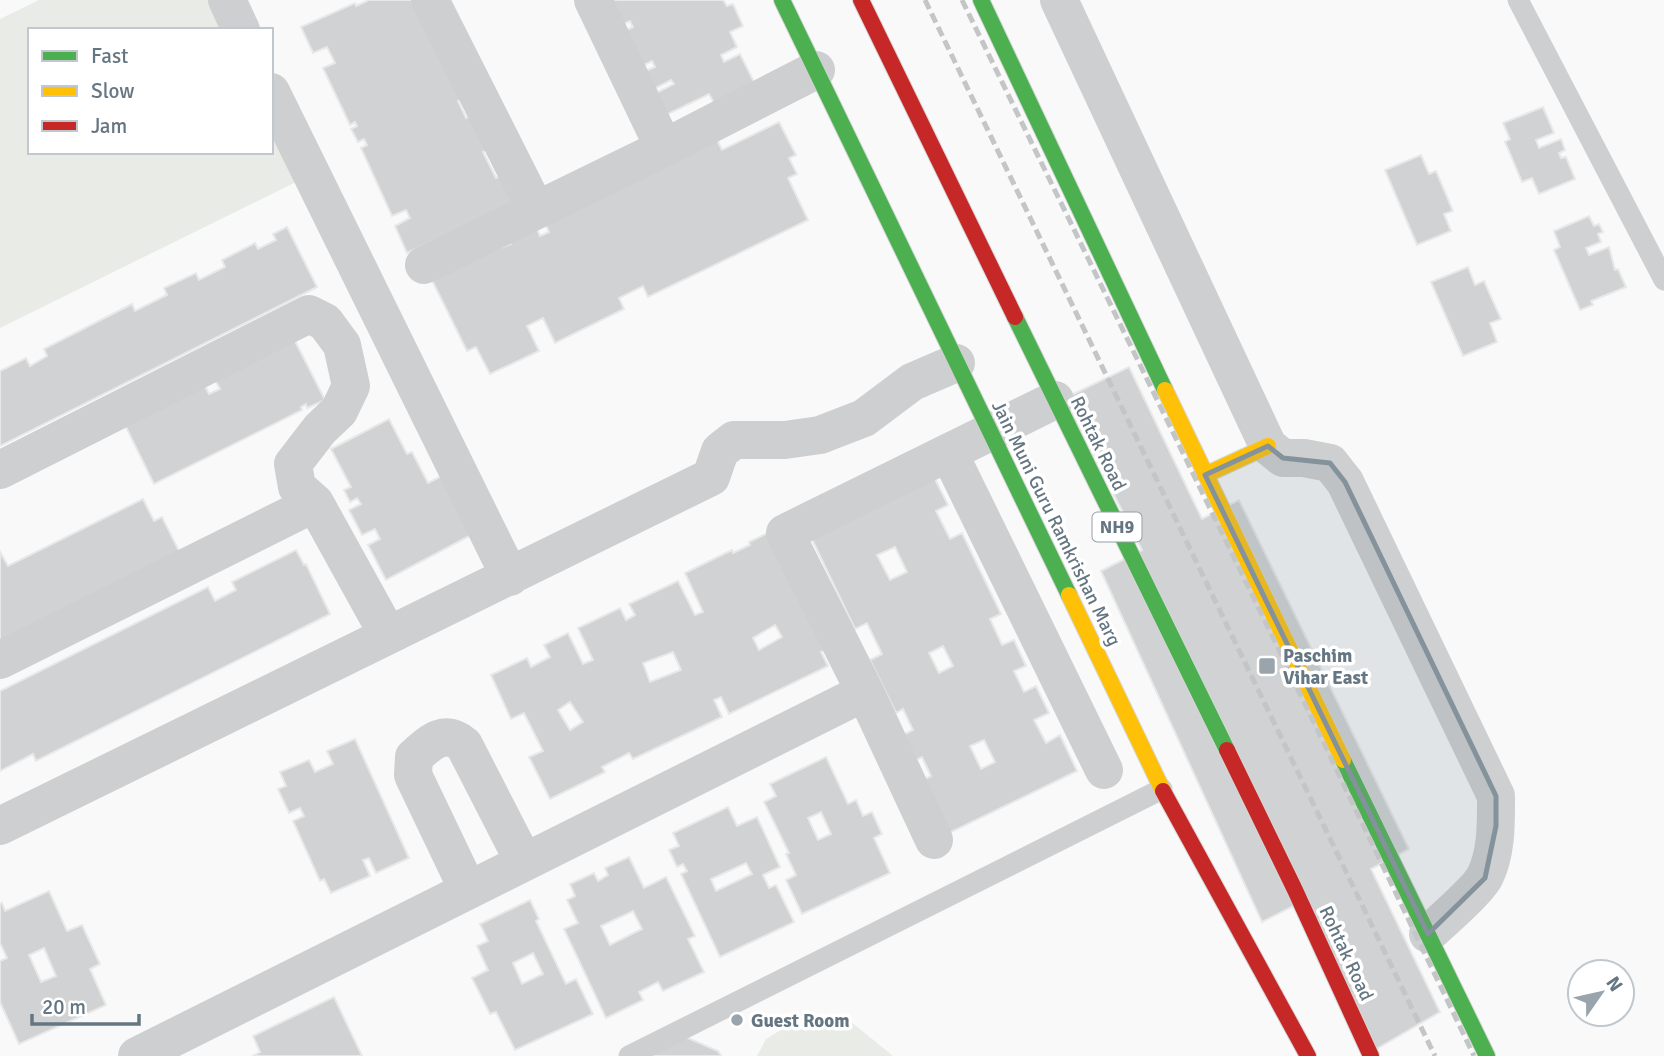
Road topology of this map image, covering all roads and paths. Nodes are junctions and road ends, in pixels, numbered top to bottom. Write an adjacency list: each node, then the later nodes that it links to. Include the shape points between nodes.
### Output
1 (227, 0): 9 (street)
2 (430, 0): 13 (street)
3 (593, 0): 12 (street)
4 (782, 0): 10 (main road, Jain Muni Guru Ramkrishan Marg)
5 (861, 0): 19 (main road, Rohtak Road / NH9)
6 (981, 0): 24 (main road)
7 (1059, 0): 21 (street)
8 (1518, 0): 15 (lane)
9 (240, 28)
10 (816, 70): 12 (street); 18 (main road, Jain Muni Guru Ramkrishan Marg)
11 (273, 96): 16 (street)
12 (664, 148): 13 (street)
13 (536, 210): 14 (street)
14 (424, 265)
15 (1664, 280)
16 (370, 295): 17 (street); 26 (street)
17 (325, 322): 23 (street, via 309,314); 25 (street, via 342,345 351,386 339,411 293,464 297,487)
18 (956, 363): 20 (main road, Jain Muni Guru Ramkrishan Marg); 26 (street, via 912,382 864,418 820,435 734,440 720,452 711,477)
19 (1055, 400): 20 (street); 40 (main road, Rohtak Road / NH9)
20 (991, 432): 22 (street); 31 (main road, Jain Muni Guru Ramkrishan Marg)
21 (1268, 446): 24 (main road); 36 (street, via 1283,458 1330,463 1345,482 1496,796 1496,826 1485,878)
22 (948, 453): 29 (street, via 785,533); 30 (street)
23 (0, 470)
24 (1205, 475): 36 (main road)
25 (314, 503): 27 (street); 28 (street)
26 (509, 577): 27 (street)
27 (388, 635): 32 (street)
28 (0, 660)
29 (865, 692): 33 (street); 34 (street)
30 (1104, 770)
31 (1162, 789): 38 (lane); 39 (main road, Jain Muni Guru Ramkrishan Marg)
32 (0, 826)
33 (934, 840)
34 (524, 862): 35 (street); 35 (street, via 464,745 455,737 442,737 414,757 413,775)
35 (468, 890): 37 (street)
36 (1428, 934): 41 (main road)
37 (137, 1056)
38 (629, 1056)
39 (1308, 1056)
40 (1371, 1056)
41 (1487, 1056)

